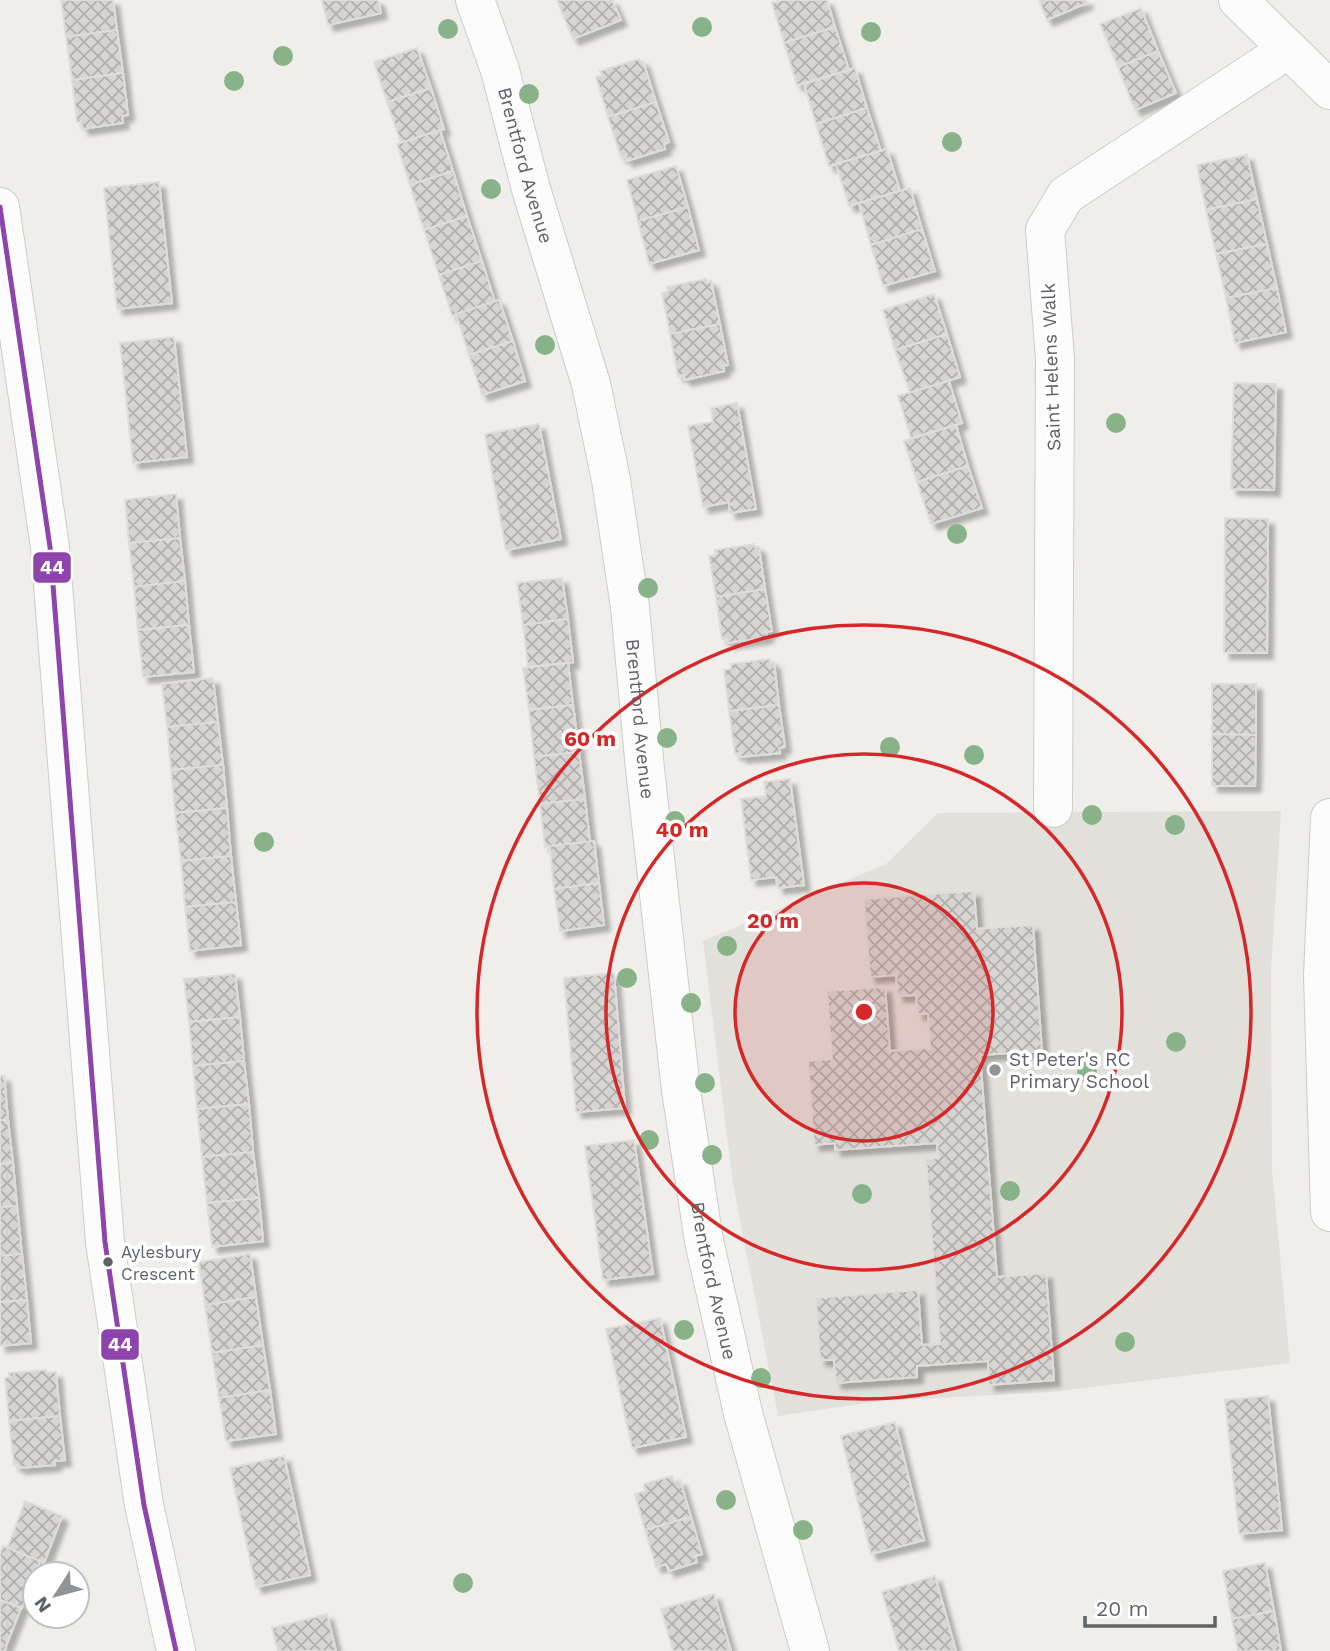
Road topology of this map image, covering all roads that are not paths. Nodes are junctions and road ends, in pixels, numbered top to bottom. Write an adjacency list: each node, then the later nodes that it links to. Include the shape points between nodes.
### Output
1 (475, 0): 10 (street, Brentford Avenue, via 500,69 531,189 591,384 611,480 630,607 681,1090 704,1241 743,1413)
2 (1238, 0): 3 (street)
3 (1287, 50): 4 (street); 6 (street, Saint Helens Walk, via 1066,195 1045,230 1055,359)
4 (1330, 90)
5 (0, 207): 9 (street, via 50,547 105,1242 144,1505)
6 (1053, 808)
7 (1330, 818): 8 (street, via 1323,975)
8 (1330, 1212)
9 (176, 1651)
10 (810, 1651)

